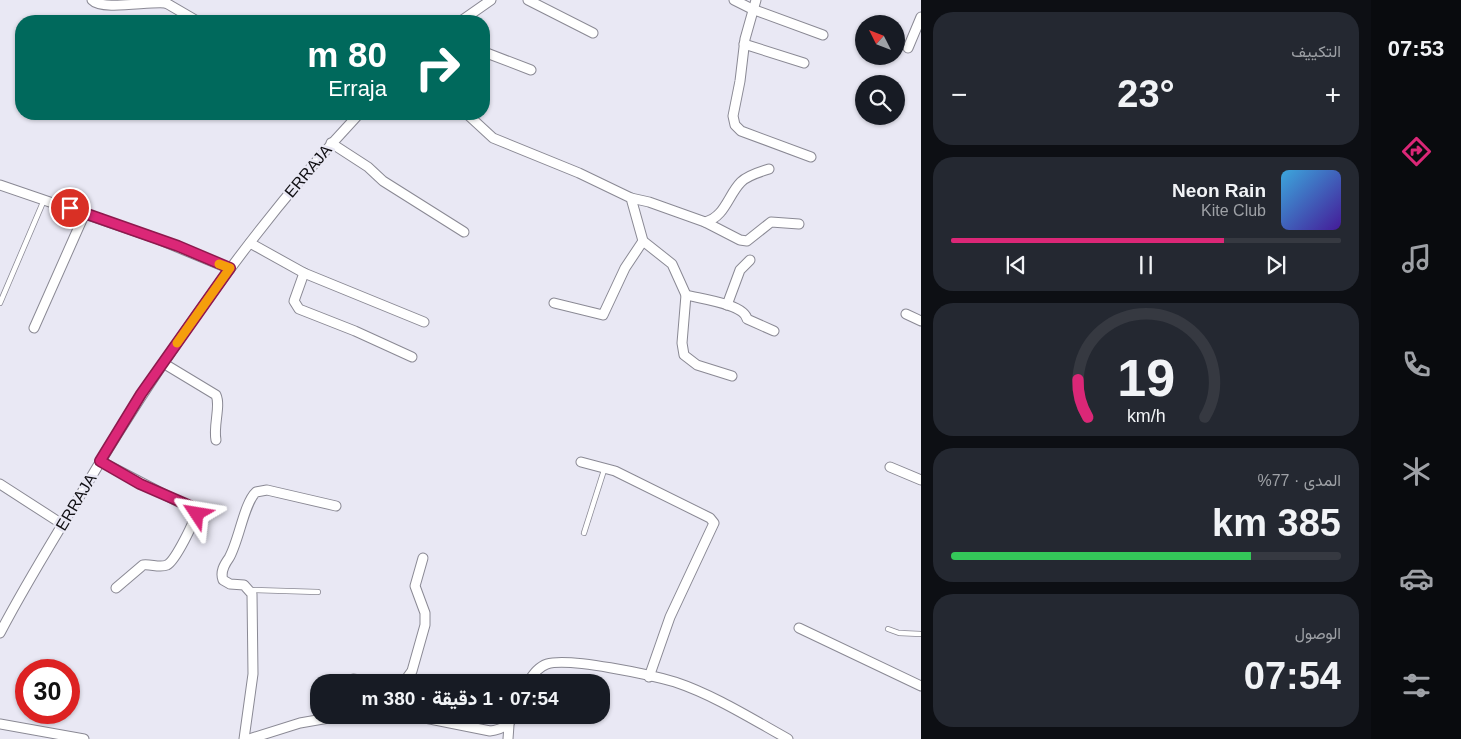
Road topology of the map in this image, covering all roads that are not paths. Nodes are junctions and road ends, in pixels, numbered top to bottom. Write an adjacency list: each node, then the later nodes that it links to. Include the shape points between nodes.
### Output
1 (92, 0): 6 (street, via 106,6)
2 (492, 0): 9 (street)
3 (528, 0): 11 (street)
4 (734, 0): 7 (street)
5 (756, 0): 7 (street)
6 (163, 2): 8 (street)
7 (752, 9): 12 (street); 13 (street)
8 (186, 15)
9 (470, 15)
10 (921, 17): 14 (street)
11 (593, 33)
12 (823, 36)
13 (744, 44): 16 (street); 21 (street, via 734,125 741,131)
14 (908, 48)
15 (490, 54): 17 (street)
16 (804, 63)
17 (531, 70)
18 (353, 120): 20 (street, ERRAJA)
19 (474, 120): 24 (street, via 493,138)
20 (331, 143): 29 (street); 31 (street, ERRAJA)
21 (811, 157)
22 (769, 168): 27 (street, via 742,180 727,205 714,218)
23 (0, 185): 25 (street)
24 (631, 198): 27 (street); 30 (street)
25 (44, 200): 26 (street); 37 (lane)
26 (85, 213): 33 (street); 42 (street)
27 (704, 222): 28 (street, via 747,241 771,222)
28 (799, 224)
29 (464, 232)
30 (643, 241): 35 (street, via 672,264); 36 (street, via 625,268 604,315)
31 (250, 243): 33 (street, ERRAJA); 34 (street)
32 (750, 260): 38 (street, via 740,270)
33 (230, 268): 45 (street, ERRAJA)
34 (304, 273): 41 (street); 44 (street, via 294,301 298,309)
35 (686, 295): 38 (street); 46 (street, via 684,355 697,365)
36 (554, 303)
37 (0, 304)
38 (727, 305): 43 (street, via 739,308 747,319)
39 (906, 314): 40 (street)
40 (921, 321)
41 (424, 322)
42 (34, 328)
43 (774, 331)
44 (412, 357)
45 (163, 363): 47 (street, via 216,395); 48 (street, ERRAJA)
46 (732, 376)
47 (216, 440)
48 (100, 461): 55 (street, ERRAJA); 58 (street, via 196,511 176,556 169,564 143,565)
49 (581, 462): 50 (street)
50 (605, 467): 56 (lane); 67 (street, via 710,518 714,523 670,617)
51 (890, 467): 52 (street)
52 (921, 480)
53 (0, 484): 55 (street)
54 (336, 506): 59 (street, via 267,490 256,492 222,574 226,582 244,585)
55 (62, 524): 63 (street, ERRAJA)
56 (584, 533)
57 (423, 558): 65 (street, via 416,586 425,613 425,625)
58 (116, 588)
59 (250, 590): 60 (lane); 74 (street, via 253,674)
60 (318, 592)
61 (799, 628): 68 (street)
62 (888, 629): 64 (lane)
63 (0, 633)
64 (921, 634)
65 (410, 674)
66 (534, 674): 67 (street, via 545,665 564,662)
67 (650, 677): 77 (street, via 688,687)
68 (921, 686)
69 (310, 721): 75 (street)
70 (0, 724): 73 (street)
71 (452, 724): 72 (street, via 490,732)
72 (509, 725): 76 (street)
73 (84, 739)
74 (244, 739)
75 (249, 739)
76 (509, 739)
77 (788, 739)

